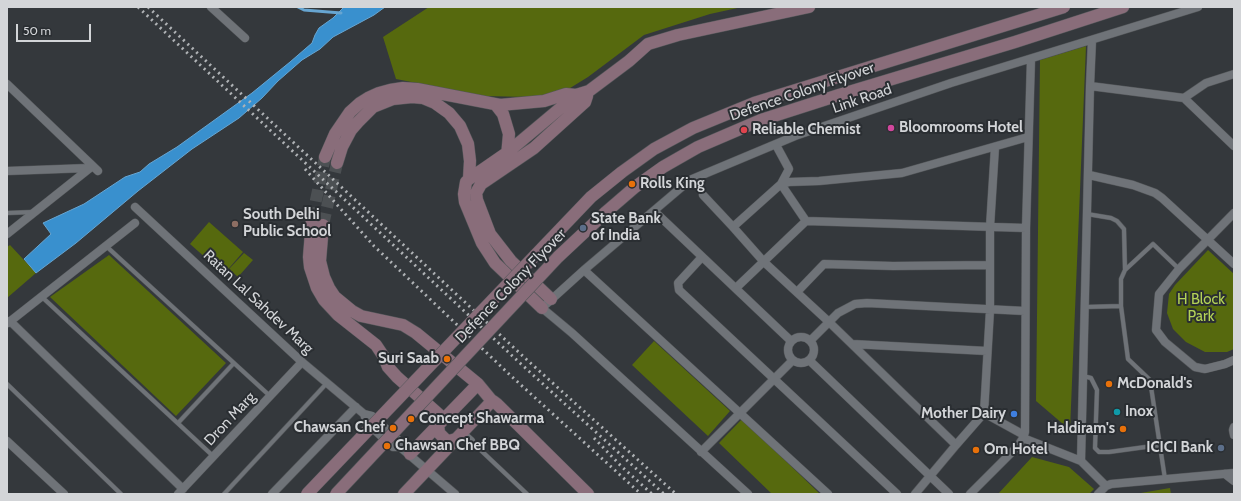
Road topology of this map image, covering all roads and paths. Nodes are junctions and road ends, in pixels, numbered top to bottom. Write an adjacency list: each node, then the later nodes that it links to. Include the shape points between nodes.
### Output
1 (211, 7): 6 (street)
2 (809, 7): 13 (street, via 678,35 648,44)
3 (1064, 7): 105 (street, Defence Colony Flyover, bridge, via 754,103 693,128 654,149 590,197)
4 (1123, 7): 106 (street, Defence Colony Flyover, bridge, via 761,120 698,147 663,167 623,197 558,257)
5 (1198, 7): 7 (street, Link Road)
6 (245, 38)
7 (1092, 40): 8 (street, Link Road); 11 (street)
8 (1031, 59): 15 (street); 16 (street, Link Road, via 802,133)
9 (1234, 74): 12 (street, via 1206,83)
10 (7, 84): 22 (street)
11 (1090, 86): 12 (street); 25 (street)
12 (1184, 98): 17 (street)
13 (580, 99): 14 (street, via 566,94 544,101); 19 (street); 23 (street, via 534,148)
14 (496, 105): 19 (street, via 508,126); 20 (street, via 417,89 403,88 379,93 360,103 350,112 335,134)
15 (1028, 137): 18 (street); 39 (street)
16 (776, 145): 27 (street, via 789,169); 30 (street, Link Road, via 690,180)
17 (1234, 146)
18 (995, 147): 27 (street, via 902,173); 38 (street)
19 (508, 152): 23 (street); 26 (street)
20 (325, 157)
21 (337, 163): 26 (street, via 351,130 373,108 393,99 423,98 449,112 460,126 468,144)
22 (92, 168): 24 (street); 31 (street)
23 (506, 168): 53 (street, via 481,184 476,193 477,200 490,234 511,261)
24 (7, 171)
25 (1089, 176): 34 (street); 41 (street, via 1133,185 1154,193)
26 (469, 179): 55 (street, via 466,182 465,202 482,243 495,263)
27 (781, 184): 35 (street); 37 (street)
28 (703, 194): 37 (street)
29 (135, 207): 68 (street, Ratan Lal Sahdev Marg)
30 (654, 211): 43 (street); 48 (street, Link Road)
31 (34, 212): 32 (lane); 40 (street)
32 (7, 213)
33 (1234, 213): 41 (street)
34 (1087, 214): 49 (lane, via 1111,218 1124,229); 56 (street)
35 (806, 221): 38 (street); 44 (street)
36 (135, 223): 42 (street)
37 (733, 227): 44 (street)
38 (990, 227): 39 (street); 46 (street)
39 (1026, 228): 58 (street)
40 (7, 234)
41 (1208, 240): 45 (street); 47 (street)
42 (106, 246): 52 (street); 69 (lane)
43 (702, 257): 50 (street); 71 (street, via 678,283 679,290)
44 (764, 262): 50 (street); 51 (street)
45 (1234, 264)
46 (990, 265): 51 (street, via 824,264); 57 (street)
47 (1179, 269): 49 (lane, via 1153,244); 67 (street, via 1158,294 1156,330 1165,342 1195,367 1205,368)
48 (584, 270): 53 (street, Link Road); 79 (street)
49 (1125, 270): 54 (lane, via 1121,279)
50 (736, 288): 61 (street)
51 (797, 292): 60 (street)
52 (41, 296): 59 (street); 81 (lane)
53 (551, 299): 55 (street, Link Road)
54 (1121, 306): 56 (lane); 89 (lane, via 1128,359 1150,380)
55 (542, 308): 90 (street)
56 (1085, 308): 70 (street)
57 (990, 310): 58 (street); 60 (street, via 861,303 846,307); 64 (street)
58 (1025, 311): 85 (street)
59 (9, 322): 100 (street)
60 (829, 322): 62 (street); 63 (street)
61 (791, 341): 62 (street, via 800,337); 65 (street, via 788,350)
62 (810, 341): 66 (street, via 814,350)
63 (852, 344): 64 (street); 88 (street)
64 (986, 351): 78 (street)
65 (793, 360): 66 (street, via 799,363); 71 (street)
66 (809, 360): 96 (street)
67 (1234, 360)
68 (302, 362): 72 (street, Ratan Lal Sahdev Marg); 75 (street, Dron Marg)
69 (234, 363): 75 (lane); 81 (lane)
70 (1083, 376): 89 (lane, via 1092,378 1097,390 1095,448 1099,452); 93 (street)
71 (775, 379): 79 (street); 113 (street)
72 (327, 383): 77 (street, Ratan Lal Sahdev Marg); 103 (lane)
73 (7, 384): 102 (lane)
74 (478, 384): 76 (street); 80 (street); 80 (street, via 410,329 361,316 335,297 324,277 320,261 318,222 309,257 317,288 324,300 338,315 376,345 388,367)
75 (270, 396): 92 (street, Dron Marg)
76 (494, 402): 84 (street); 110 (street)
77 (356, 407): 91 (street, Ratan Lal Sahdev Marg, via 364,414 372,416); 104 (street)
78 (984, 413): 85 (street); 88 (street)
79 (740, 414): 90 (street); 112 (street)
80 (441, 421): 84 (street, via 439,433 445,439); 91 (street)
81 (178, 423): 92 (lane)
82 (1234, 428): 83 (street)
83 (1234, 435)
84 (459, 436): 87 (street); 94 (street)
85 (1024, 436): 93 (street); 116 (street, via 1018,446)
86 (7, 441): 101 (street)
87 (471, 441): 109 (lane)
88 (956, 445): 96 (street)
89 (1160, 445): 97 (lane)
90 (701, 452): 111 (street)
91 (410, 454): 94 (street, Ratan Lal Sahdev Marg)
92 (214, 456): 100 (street, Dron Marg)
93 (1081, 461): 99 (street)
94 (428, 469): 107 (street); 108 (street, Ratan Lal Sahdev Marg)
95 (1230, 474): 97 (street); 98 (street)
96 (930, 476): 114 (street); 115 (street)
97 (1165, 479): 99 (street)
98 (1234, 482)
99 (1106, 486): 117 (street)
100 (180, 491)
101 (64, 494)
102 (121, 494)
103 (224, 494)
104 (272, 494)
105 (307, 494)
106 (336, 494)
107 (404, 494)
108 (455, 494)
109 (527, 494)
110 (588, 494)
111 (748, 494)
112 (828, 494)
113 (897, 494)
114 (914, 494)
115 (949, 494)
116 (970, 494)
117 (1098, 494)

